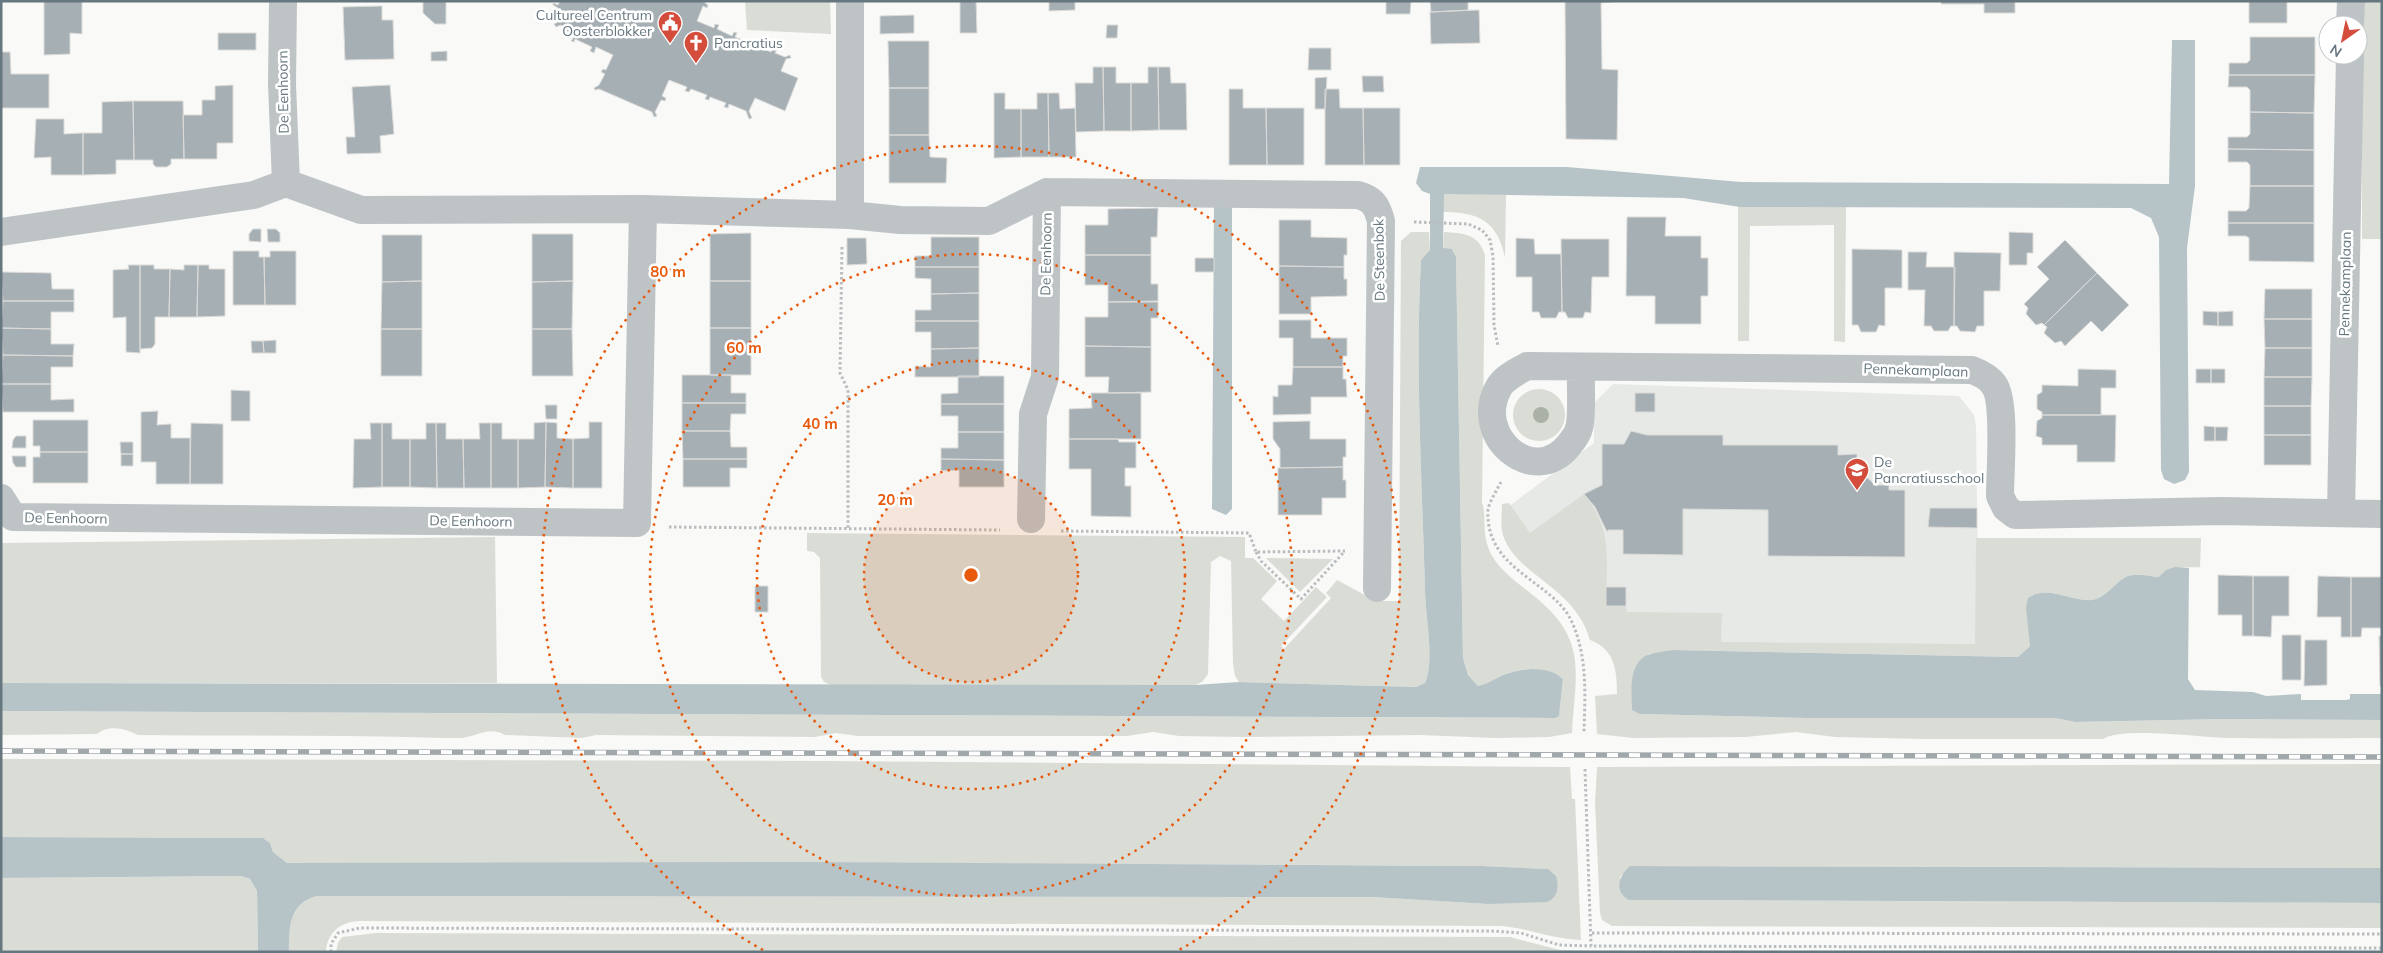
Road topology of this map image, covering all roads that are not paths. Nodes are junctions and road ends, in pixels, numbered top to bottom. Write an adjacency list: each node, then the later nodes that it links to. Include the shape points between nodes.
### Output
1 (283, 1): 6 (street, De Eenhoorn)
2 (850, 1): 9 (street)
3 (2351, 1): 4 (street)
4 (2350, 15)
5 (2350, 65): 13 (street, Pennekamplaan)
6 (286, 183): 8 (street, De Eenhoorn, via 361,210); 10 (street, via 254,196)
7 (1047, 192): 9 (street, De Eenhoorn, via 989,220 900,220); 15 (street, De Eenhoorn, via 1045,377 1032,414); 16 (street, De Steenbok, via 1358,195 1368,198 1378,207 1381,221)
8 (643, 209): 9 (street, De Eenhoorn); 12 (street, De Eenhoorn, via 637,523 13,517)
9 (850, 215)
10 (1, 232)
11 (1581, 367): 11 (street, Pennekamplaan, via 1580,428 1574,439 1552,460 1514,455 1500,441 1494,422 1493,405 1500,386 1509,376 1527,366); 13 (street, Pennekamplaan, via 1972,370 1984,375 1994,385 2000,404 2000,496 2006,508 2015,515)
12 (1, 498)
13 (2341, 512): 14 (street, Pennekamplaan)
14 (2382, 514)
15 (1031, 519)
16 (1377, 588)

